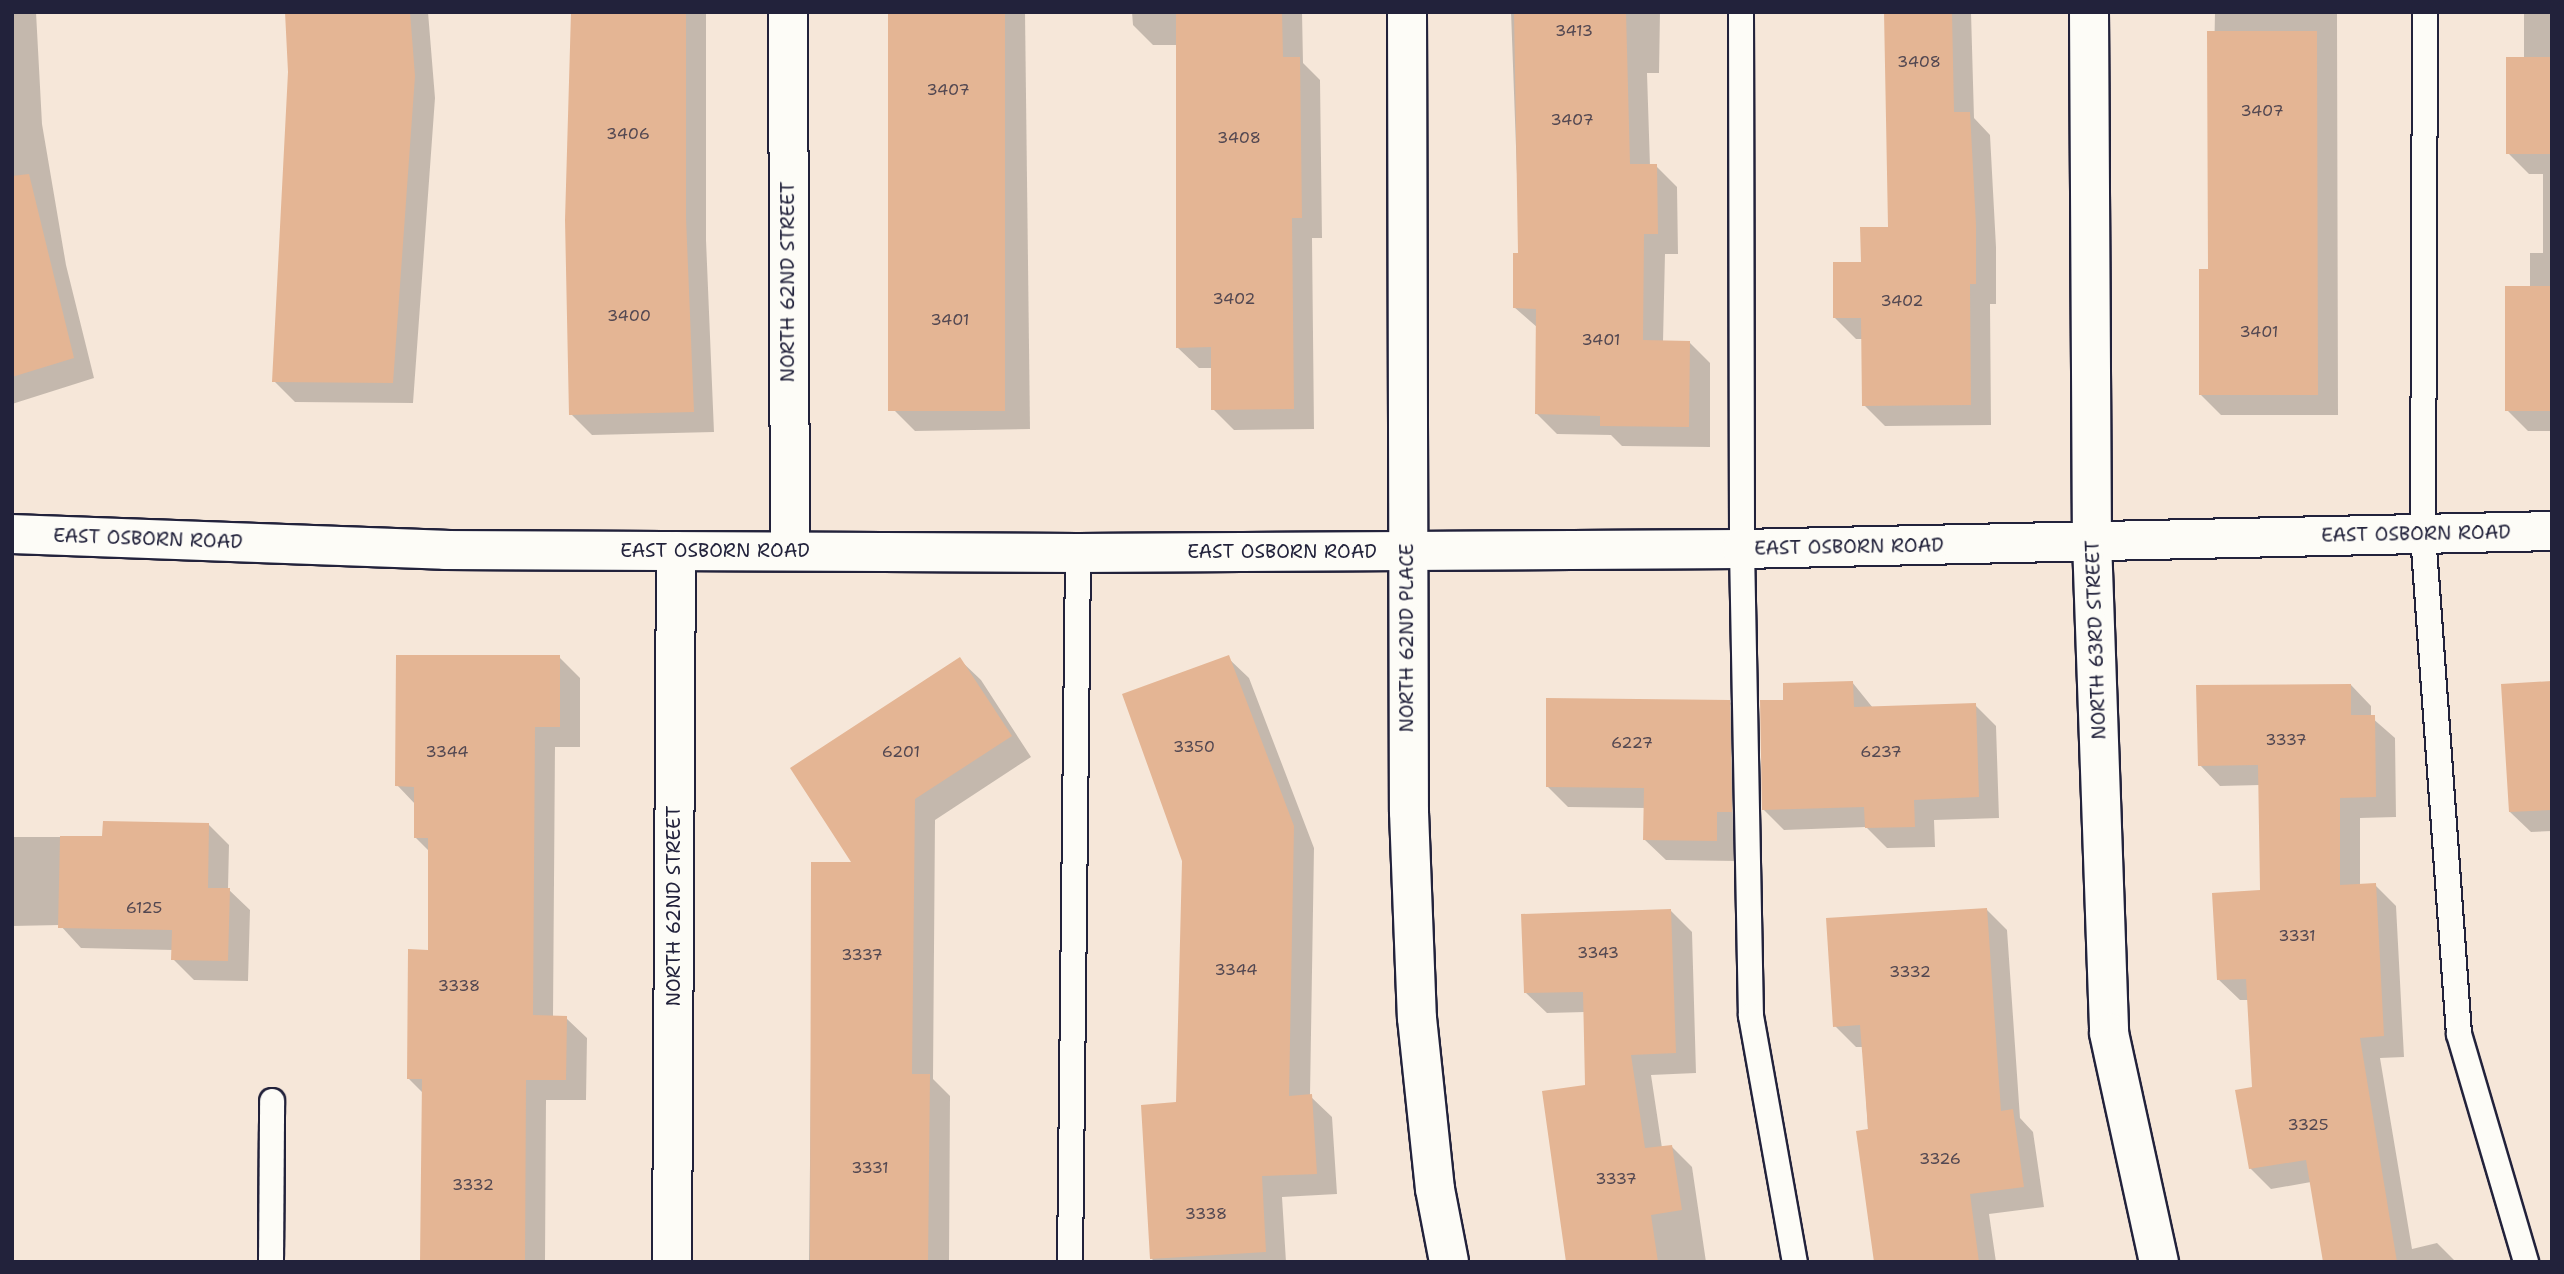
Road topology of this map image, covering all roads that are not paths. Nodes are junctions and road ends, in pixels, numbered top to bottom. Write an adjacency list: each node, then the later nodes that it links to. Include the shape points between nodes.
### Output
1 (788, 12): 12 (street, NORTH 62ND STREET)
2 (1407, 12): 13 (street, NORTH 62ND PLACE)
3 (1741, 12): 10 (lane)
4 (2089, 12): 9 (street, NORTH 63RD STREET)
5 (2425, 12): 8 (lane)
6 (2552, 531): 8 (street, EAST OSBORN ROAD)
7 (12, 534): 11 (street, EAST OSBORN ROAD, via 445,550)
8 (2423, 534): 9 (street, EAST OSBORN ROAD); 22 (lane, via 2459,1034)
9 (2092, 541): 10 (street, EAST OSBORN ROAD); 21 (street, NORTH 63RD STREET, via 2109,1033)
10 (1742, 549): 13 (street, EAST OSBORN ROAD); 20 (lane, via 1751,1016)
11 (676, 551): 12 (street, EAST OSBORN ROAD); 17 (street, NORTH 62ND STREET)
12 (790, 551): 14 (street, EAST OSBORN ROAD)
13 (1406, 551): 14 (street, EAST OSBORN ROAD); 19 (street, NORTH 62ND PLACE, via 1417,1018 1435,1189)
14 (1078, 553): 18 (lane)
15 (272, 1101): 16 (lane)
16 (271, 1262)
17 (672, 1262)
18 (1070, 1262)
19 (1449, 1262)
20 (1796, 1262)
21 (2159, 1262)
22 (2526, 1262)

